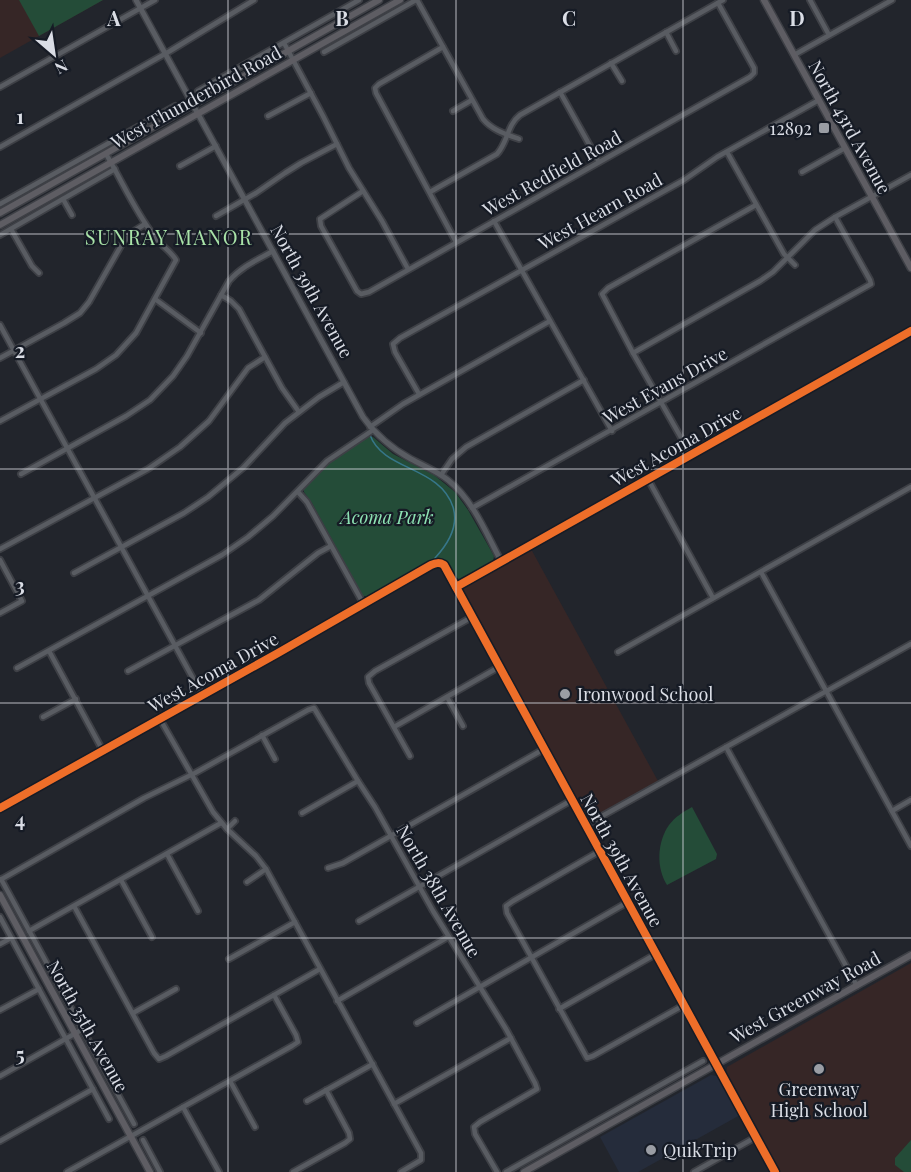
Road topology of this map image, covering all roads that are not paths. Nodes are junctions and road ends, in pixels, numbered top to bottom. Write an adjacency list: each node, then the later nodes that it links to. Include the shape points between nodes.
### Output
1 (136, 0): 12 (street, North 39th Avenue)
2 (155, 0): 12 (street)
3 (254, 0): 24 (street)
4 (359, 0): 13 (street); 18 (street, West Thunderbird Road)
5 (379, 0): 13 (main road, West Thunderbird Road)
6 (400, 0): 14 (main road, West Thunderbird Road)
7 (416, 0): 19 (street); 20 (street)
8 (764, 0): 25 (main road, North 43rd Avenue)
9 (810, 0): 16 (street)
10 (892, 0): 16 (street)
11 (720, 1): 15 (street); 53 (street, West Redfield Road, via 754,73)
12 (141, 8): 24 (street, North 39th Avenue); 30 (street)
13 (364, 9): 14 (street); 21 (main road, West Thunderbird Road)
14 (369, 18): 17 (main road, West Thunderbird Road)
15 (666, 32): 22 (street); 27 (street)
16 (829, 35): 25 (street)
17 (325, 42): 19 (street); 26 (main road, West Thunderbird Road)
18 (284, 43): 21 (street); 29 (street, West Thunderbird Road)
19 (334, 46): 23 (street)
20 (443, 47): 35 (street); 62 (street, via 375,88)
21 (288, 51): 26 (street); 34 (main road, West Thunderbird Road)
22 (676, 51)
23 (324, 52)
24 (165, 54): 37 (street, North 39th Avenue); 48 (street)
25 (794, 55): 36 (main road, North 43rd Avenue)
26 (293, 60): 33 (street); 42 (main road, West Thunderbird Road)
27 (611, 63): 28 (street); 32 (street)
28 (622, 81)
29 (208, 85): 31 (street, West Thunderbird Road); 34 (street, West Thunderbird Road)
30 (0, 87)
31 (198, 91)
32 (560, 92): 44 (street, via 520,114); 53 (street)
33 (311, 93): 43 (street); 46 (street)
34 (208, 96): 37 (main road, West Thunderbird Road)
35 (472, 100): 40 (street); 44 (street, via 488,125)
36 (819, 100): 49 (main road, North 43rd Avenue); 50 (street, West Hearn Road)
37 (193, 105): 41 (main road, West Thunderbird Road); 42 (street, North 39th Avenue)
38 (175, 106): 39 (street, West Thunderbird Road)
39 (168, 110): 41 (street, West Thunderbird Road); 54 (street, West Thunderbird Road)
40 (453, 111)
41 (175, 114): 51 (main road, West Thunderbird Road)
42 (198, 114): 47 (street, North 39th Avenue); 52 (main road, West Thunderbird Road)
43 (268, 116)
44 (507, 135): 45 (street); 62 (street, via 498,154)
45 (519, 139)
46 (337, 144): 61 (street); 65 (street)
47 (216, 146): 55 (street); 65 (street, North 39th Avenue)
48 (0, 147)
49 (845, 148): 58 (street); 63 (main road, North 43rd Avenue)
50 (727, 152): 67 (street); 86 (street, West Hearn Road)
51 (106, 154): 52 (street); 56 (main road, West Thunderbird Road)
52 (111, 162): 57 (street); 60 (main road, West Thunderbird Road)
53 (599, 162): 72 (street, West Redfield Road)
54 (72, 164): 56 (street); 66 (street, West Thunderbird Road)
55 (180, 166)
56 (76, 170): 60 (street); 68 (main road, West Thunderbird Road)
57 (115, 170): 64 (street, West Thunderbird Road); 73 (street)
58 (802, 172)
59 (911, 175): 63 (street)
60 (81, 179): 74 (main road, West Thunderbird Road)
61 (363, 191): 85 (street); 85 (street, West Redfield Road, via 320,219 357,291 369,292)
62 (430, 192): 79 (street)
63 (872, 196): 71 (street); 84 (main road, North 43rd Avenue)
64 (63, 199): 69 (street); 75 (street, West Thunderbird Road)
65 (245, 200): 70 (street); 80 (street, North 39th Avenue)
66 (0, 204)
67 (756, 205): 76 (street); 81 (street)
68 (0, 213)
69 (72, 215)
70 (216, 216)
71 (835, 217): 81 (street, via 815,230); 107 (street, West Evans Drive, via 871,284)
72 (494, 221): 79 (street, West Redfield Road); 86 (street)
73 (145, 224): 90 (street, via 176,260); 96 (street, via 122,244 80,313)
74 (0, 225)
75 (11, 229): 77 (street, West Thunderbird Road); 88 (street)
76 (706, 233): 78 (street); 82 (street)
77 (0, 235)
78 (710, 240)
79 (456, 242): 85 (street, West Redfield Road)
80 (273, 251): 89 (street, via 236,273); 102 (street, North 39th Avenue)
81 (787, 258): 83 (street); 97 (street, via 760,281)
82 (651, 264): 87 (street); 97 (street, via 602,294)
83 (795, 265)
84 (911, 268)
85 (408, 269)
86 (522, 271): 91 (street); 105 (street, West Hearn Road, via 393,344)
87 (655, 271)
88 (39, 273)
89 (221, 296): 94 (street); 99 (street, via 236,305)
90 (155, 300): 94 (street); 106 (street, via 136,333 116,355)
91 (550, 321): 95 (street); 101 (street)
92 (0, 325): 96 (street)
93 (911, 331): 113 (street, West Acoma Drive)
94 (201, 333): 112 (street, via 173,376 150,400)
95 (500, 349): 98 (street); 103 (street)
96 (14, 351): 100 (street); 106 (street)
97 (633, 353): 107 (street)
98 (504, 356)
99 (265, 357): 108 (street); 119 (street, via 248,368 209,421 180,447)
100 (0, 358)
101 (584, 380): 111 (street); 115 (street, via 466,447)
102 (344, 382): 108 (street); 110 (street, North 39th Avenue)
103 (434, 386): 104 (street); 105 (street)
104 (438, 393)
105 (419, 394): 110 (street)
106 (41, 399): 109 (street); 112 (street)
107 (662, 403): 111 (street, West Evans Drive); 113 (street)
108 (299, 412): 122 (street, via 215,491)
109 (0, 421)
110 (371, 428): 115 (street, North 39th Avenue, via 394,449); 118 (street, via 327,461)
111 (612, 430): 120 (street, West Evans Drive)
112 (68, 449): 114 (street); 119 (street)
113 (691, 455): 116 (street, West Acoma Drive)
114 (21, 474)
115 (441, 475): 120 (street, North 39th Avenue)
116 (648, 479): 125 (street, West Acoma Drive); 131 (street)
117 (911, 487): 127 (street)
118 (298, 492): 121 (street); 130 (street, via 242,542)
119 (94, 497): 122 (street); 123 (street)
120 (472, 508): 125 (street, North 39th Avenue)
121 (331, 546): 132 (street); 136 (street, via 259,600)
122 (122, 547): 128 (street); 130 (street)
123 (0, 549)
124 (0, 560): 133 (street, via 22,601)
125 (501, 561): 129 (street, West Acoma Drive)
126 (441, 563): 129 (street, North 39th Avenue); 132 (street, West Acoma Drive)
127 (761, 572): 131 (street); 142 (street)
128 (74, 573)
129 (456, 587): 134 (street, North 39th Avenue)
130 (148, 596): 136 (street); 137 (street)
131 (713, 598): 138 (street)
132 (363, 603): 143 (street, West Acoma Drive)
133 (0, 613)
134 (472, 617): 139 (street, North 39th Avenue); 149 (street, via 368,677)
135 (911, 644): 142 (street)
136 (175, 645): 141 (street); 143 (street)
137 (49, 651): 140 (street); 145 (street)
138 (618, 652)
139 (499, 667): 144 (street); 152 (street, North 39th Avenue)
140 (17, 668)
141 (128, 671)
142 (827, 691): 151 (street); 161 (street)
143 (202, 695): 147 (street, West Acoma Drive)
144 (447, 697): 148 (street); 149 (street)
145 (76, 699): 146 (street); 153 (street)
146 (43, 717)
147 (160, 719): 153 (street, West Acoma Drive); 156 (street)
148 (463, 726)
149 (394, 727): 154 (street)
150 (262, 735): 155 (street); 156 (street); 157 (street, North 38th Avenue, via 314,708)
151 (726, 747): 165 (street); 194 (street)
152 (544, 749): 158 (street, North 39th Avenue); 167 (street)
153 (103, 751): 160 (street, West Acoma Drive)
154 (410, 756)
155 (275, 759)
156 (191, 775): 164 (street); 173 (street)
157 (358, 781): 162 (street); 167 (street, North 38th Avenue)
158 (572, 800): 165 (street, North 39th Avenue); 176 (street)
159 (911, 800): 161 (street)
160 (0, 808)
161 (892, 811): 168 (street)
162 (302, 813)
163 (235, 821): 166 (street)
164 (221, 823): 166 (street); 170 (street)
165 (586, 825): 169 (street, North 39th Avenue)
166 (227, 829): 172 (street)
167 (392, 836): 171 (street); 176 (street, North 38th Avenue)
168 (911, 846)
169 (600, 851): 178 (street, North 39th Avenue); 191 (street, via 506,906)
170 (167, 854): 174 (street); 180 (street)
171 (328, 868)
172 (266, 869): 175 (street); 183 (street)
173 (0, 879): 184 (street, North 35th Avenue)
174 (121, 880): 179 (street); 185 (street)
175 (247, 882)
176 (419, 886): 182 (street); 186 (street, North 38th Avenue)
177 (0, 895): 206 (main road, North 35th Avenue)
178 (628, 902): 189 (street, North 39th Avenue); 191 (street)
179 (74, 906): 184 (street); 203 (street)
180 (198, 911)
181 (0, 917): 187 (street, North 35th Avenue)
182 (359, 921)
183 (295, 922): 192 (street); 193 (street)
184 (29, 931): 205 (street, North 35th Avenue)
185 (152, 937)
186 (448, 937): 195 (street, North 38th Avenue); 199 (street)
187 (11, 938): 188 (street); 196 (street, North 35th Avenue)
188 (0, 944)
189 (656, 954): 200 (street, North 39th Avenue); 201 (street)
190 (911, 955): 194 (main road, West Greenway Road)
191 (531, 957): 195 (street); 201 (street)
192 (229, 959)
193 (320, 969): 198 (street); 199 (street)
194 (857, 986): 211 (main road, West Greenway Road)
195 (480, 987): 204 (street); 207 (street, North 38th Avenue)
196 (39, 989): 202 (street); 208 (street, North 35th Avenue)
197 (176, 989): 203 (street)
198 (274, 995): 203 (street, via 159,1059); 213 (street, via 298,1042)
199 (337, 1001): 210 (street)
200 (684, 1005): 201 (street, via 587,1058); 211 (street, North 39th Avenue)
201 (559, 1009)
202 (0, 1010)
203 (133, 1013)
204 (417, 1023)
205 (83, 1029): 206 (street); 222 (street, North 35th Avenue)
206 (75, 1033): 208 (street); 224 (main road, North 35th Avenue)
207 (511, 1038): 219 (street); 234 (street, North 38th Avenue, via 537,1089 474,1127)
208 (65, 1039): 212 (street); 214 (street, North 35th Avenue)
209 (704, 1061): 216 (street)
210 (372, 1064): 215 (street); 219 (street)
211 (717, 1064): 218 (main road, West Greenway Road); 225 (street, North 39th Avenue)
212 (0, 1076)
213 (230, 1081): 220 (street); 223 (street)
214 (93, 1089): 221 (street, North 35th Avenue); 227 (street)
215 (326, 1090): 217 (street); 232 (street, via 350,1139)
216 (646, 1093): 218 (street); 235 (street)
217 (307, 1101)
218 (651, 1101): 236 (main road, West Greenway Road)
219 (394, 1104): 233 (street, via 421,1154 421,1160)
220 (183, 1107): 224 (street); 231 (street)
221 (110, 1119)
222 (134, 1124)
223 (255, 1127)
224 (131, 1136): 228 (street); 229 (main road, North 35th Avenue)
225 (756, 1137): 237 (street); 238 (street, North 39th Avenue)
226 (143, 1140): 230 (street)
227 (0, 1141)
228 (67, 1172)
229 (150, 1172)
230 (160, 1172)
231 (219, 1172)
232 (293, 1172)
233 (401, 1172)
234 (497, 1172)
235 (506, 1172)
236 (524, 1172)
237 (694, 1172)
238 (775, 1172)

